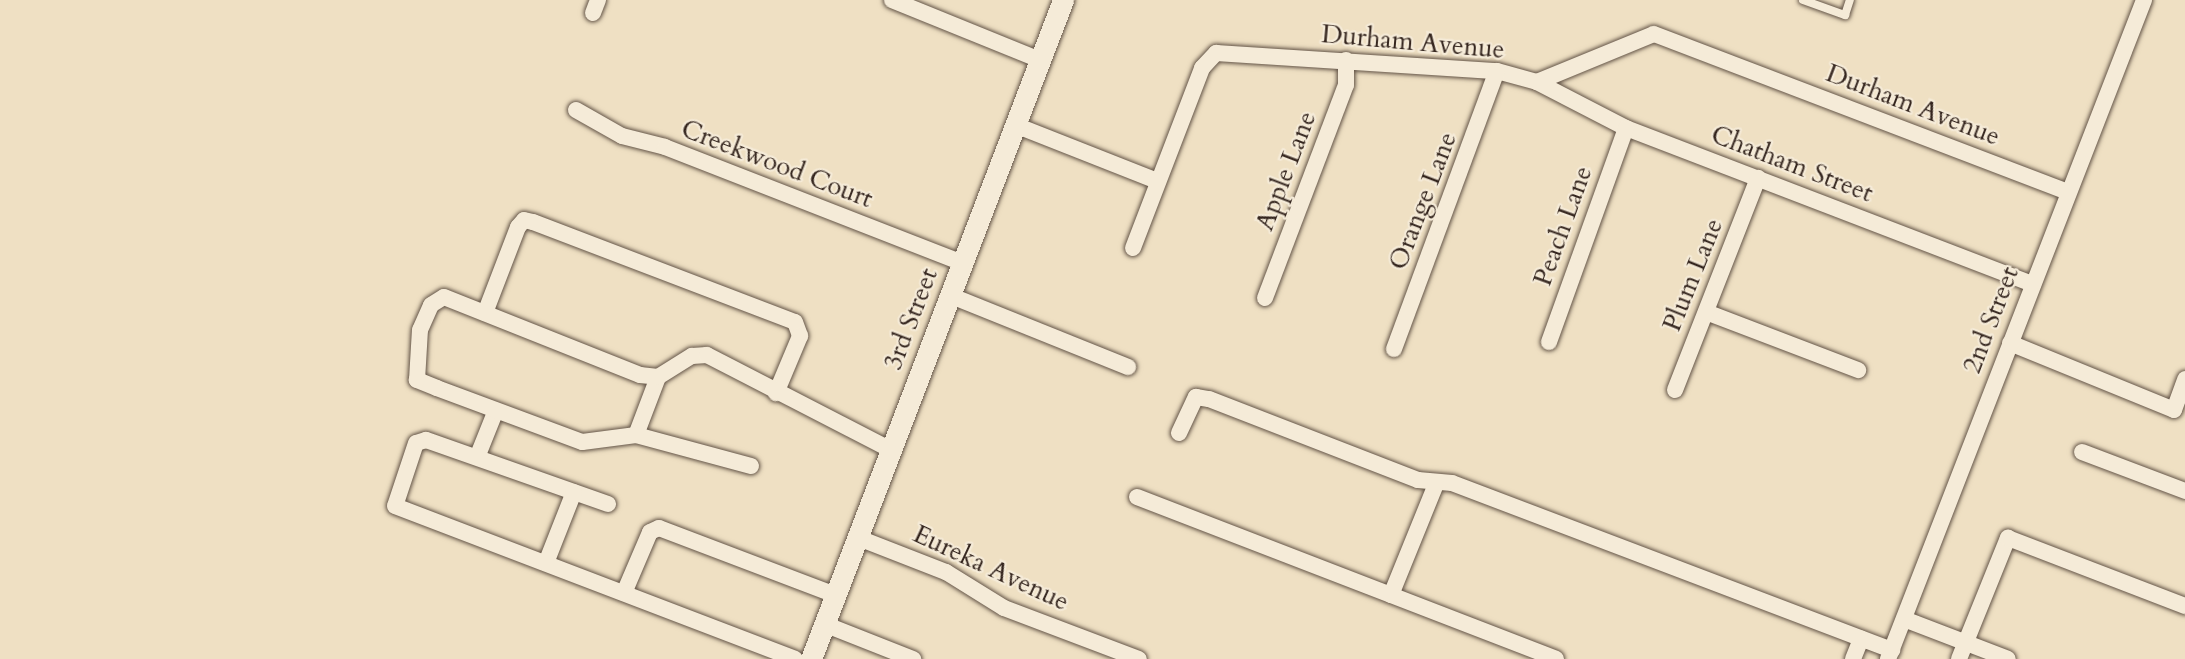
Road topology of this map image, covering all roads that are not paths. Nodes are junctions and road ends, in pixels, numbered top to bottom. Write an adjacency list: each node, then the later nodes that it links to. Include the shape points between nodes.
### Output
1 (892, 0): 6 (street)
2 (1063, 0): 6 (street, 3rd Street)
3 (1803, 0): 4 (lane, via 1845,15)
4 (1850, 0)
5 (2144, 0): 15 (street, 2nd Street)
6 (1040, 60): 11 (street, 3rd Street)
7 (1346, 60): 8 (street, Durham Avenue); 14 (street, Durham Avenue, via 1216,53 1202,68); 20 (street, Apple Lane, via 1346,85)
8 (1497, 70): 9 (street, Durham Avenue); 25 (street, Orange Lane)
9 (1537, 82): 12 (street, Chatham Street); 15 (street, Durham Avenue, via 1654,33)
10 (576, 110): 17 (street, Creekwood Court, via 622,136 665,147)
11 (1015, 125): 14 (street); 17 (street, 3rd Street)
12 (1626, 128): 13 (street, Chatham Street); 23 (street, Peach Lane)
13 (1758, 178): 18 (street, Chatham Street); 21 (street, Plum Lane)
14 (1156, 181): 16 (street, Durham Avenue)
15 (2067, 192): 18 (street, 2nd Street)
16 (1133, 248)
17 (962, 263): 19 (street, 3rd Street)
18 (2033, 284): 24 (street, 2nd Street)
19 (949, 295): 26 (street); 35 (street, 3rd Street)
20 (1265, 298)
21 (1706, 312): 27 (street); 30 (street, Plum Lane)
22 (485, 314): 28 (street, via 640,375); 31 (street, via 518,227 524,220 533,222 795,322 800,336); 32 (street, via 444,297 431,305 414,362 417,380)
23 (1549, 342)
24 (2010, 343): 29 (street, via 2174,410); 50 (street, 2nd Street)
25 (1394, 349)
26 (1128, 367)
27 (1858, 370)
28 (658, 377): 31 (street, via 692,356 707,355); 34 (street)
29 (2185, 379)
30 (1675, 390)
31 (776, 393): 35 (street)
32 (496, 410): 34 (street, via 582,442); 37 (street)
33 (1179, 433): 39 (street, via 1196,397 1209,399)
34 (636, 435): 38 (street)
35 (889, 449): 44 (street, 3rd Street)
36 (2082, 452): 40 (street)
37 (478, 455): 41 (street); 45 (street, via 439,441 417,443 395,506)
38 (751, 466)
39 (1436, 484): 48 (street); 52 (street, via 1452,483)
40 (2185, 491)
41 (574, 492): 43 (street); 45 (street)
42 (1137, 497): 48 (street)
43 (608, 504)
44 (856, 537): 47 (street, 3rd Street); 58 (street, Eureka Avenue, via 946,572 1004,608)
45 (546, 564): 46 (street)
46 (624, 593): 47 (street, via 650,532 659,528); 55 (street)
47 (835, 595): 51 (street, 3rd Street)
48 (1391, 595): 59 (street)
49 (2185, 606): 53 (street, via 2008,538)
50 (1904, 619): 53 (street); 54 (street, 2nd Street)
51 (824, 624): 56 (street, 3rd Street); 57 (street)
52 (1861, 639): 54 (street); 60 (street)
53 (1965, 643): 61 (street); 62 (street)
54 (1890, 655)
55 (795, 659)
56 (811, 659)
57 (913, 659)
58 (1139, 659)
59 (1556, 659)
60 (1853, 659)
61 (1959, 659)
62 (2008, 659)

